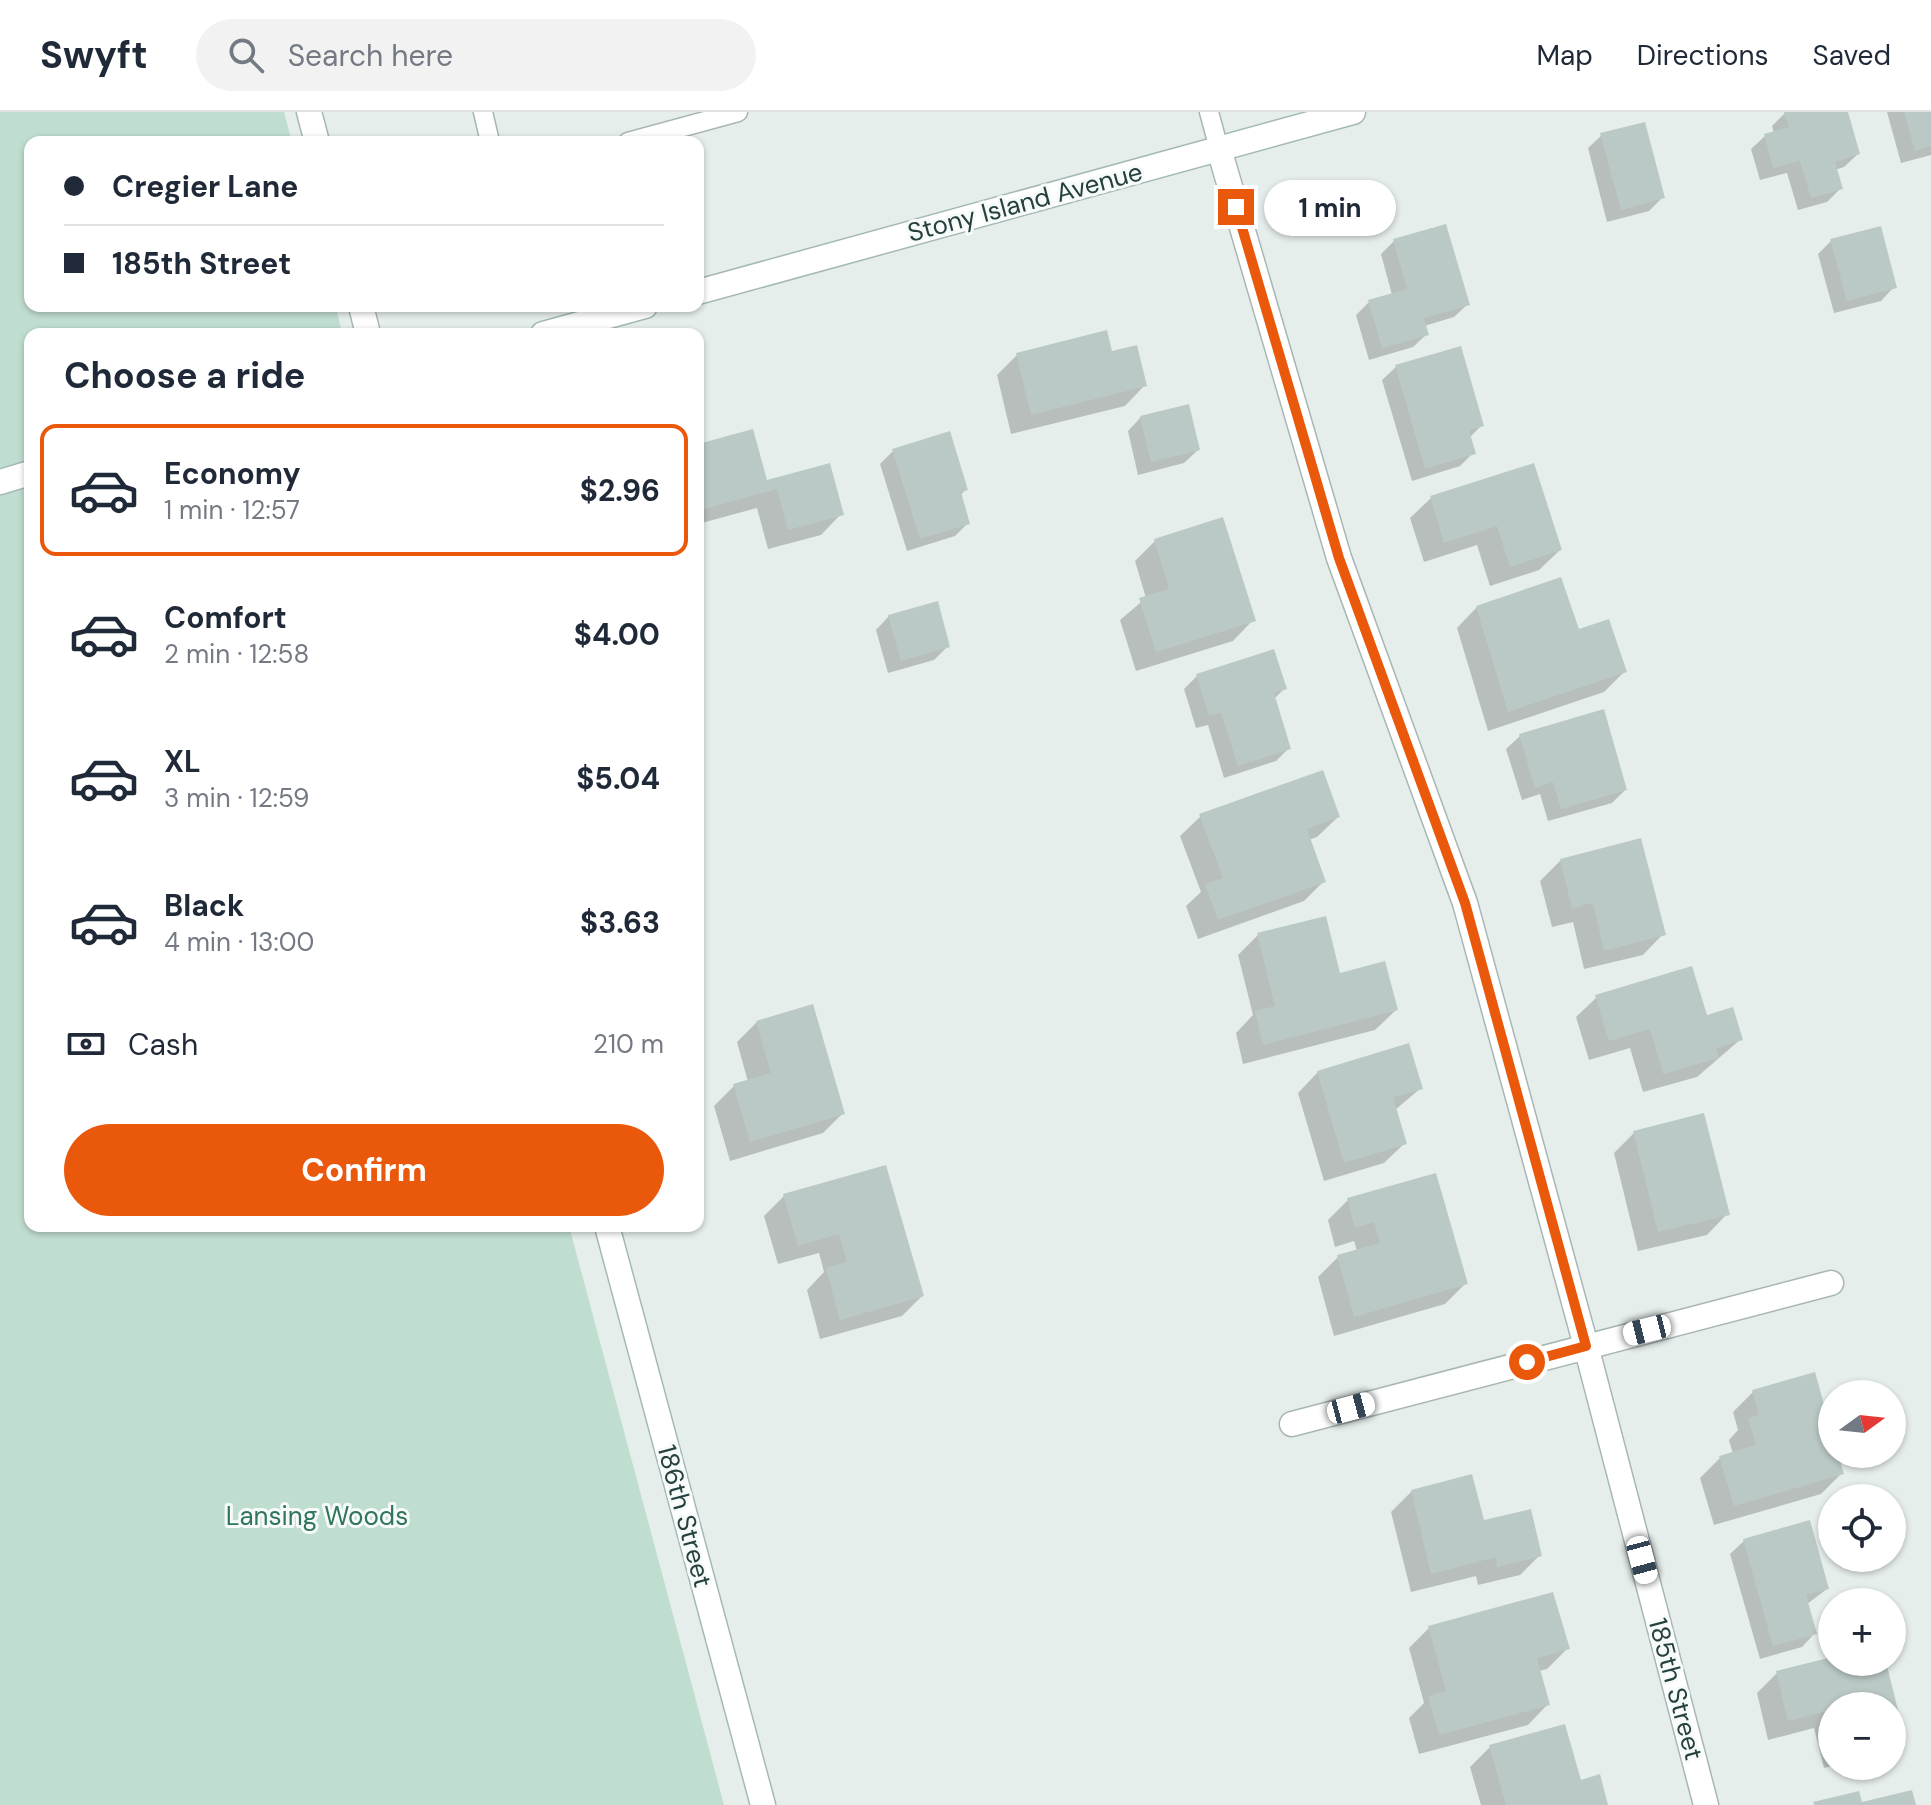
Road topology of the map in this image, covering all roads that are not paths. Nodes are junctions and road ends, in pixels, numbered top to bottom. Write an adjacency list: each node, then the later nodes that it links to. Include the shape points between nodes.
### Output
1 (309, 112): 6 (street)
2 (483, 112): 7 (lane)
3 (738, 112): 8 (lane)
4 (1209, 112): 9 (lane)
5 (1353, 112): 9 (street, Stony Island Avenue)
6 (315, 136)
7 (489, 136)
8 (650, 136)
9 (1219, 149): 10 (street, Stony Island Avenue); 17 (street, 185th Street, via 1339,558 1465,903)
10 (704, 290)
11 (623, 312): 12 (street)
12 (565, 328)
13 (24, 475): 14 (street)
14 (0, 482)
15 (609, 1232): 19 (street, 186th Street)
16 (1831, 1283): 17 (street)
17 (1586, 1346): 18 (street); 20 (street, 185th Street)
18 (1292, 1424)
19 (763, 1805)
20 (1706, 1805)

